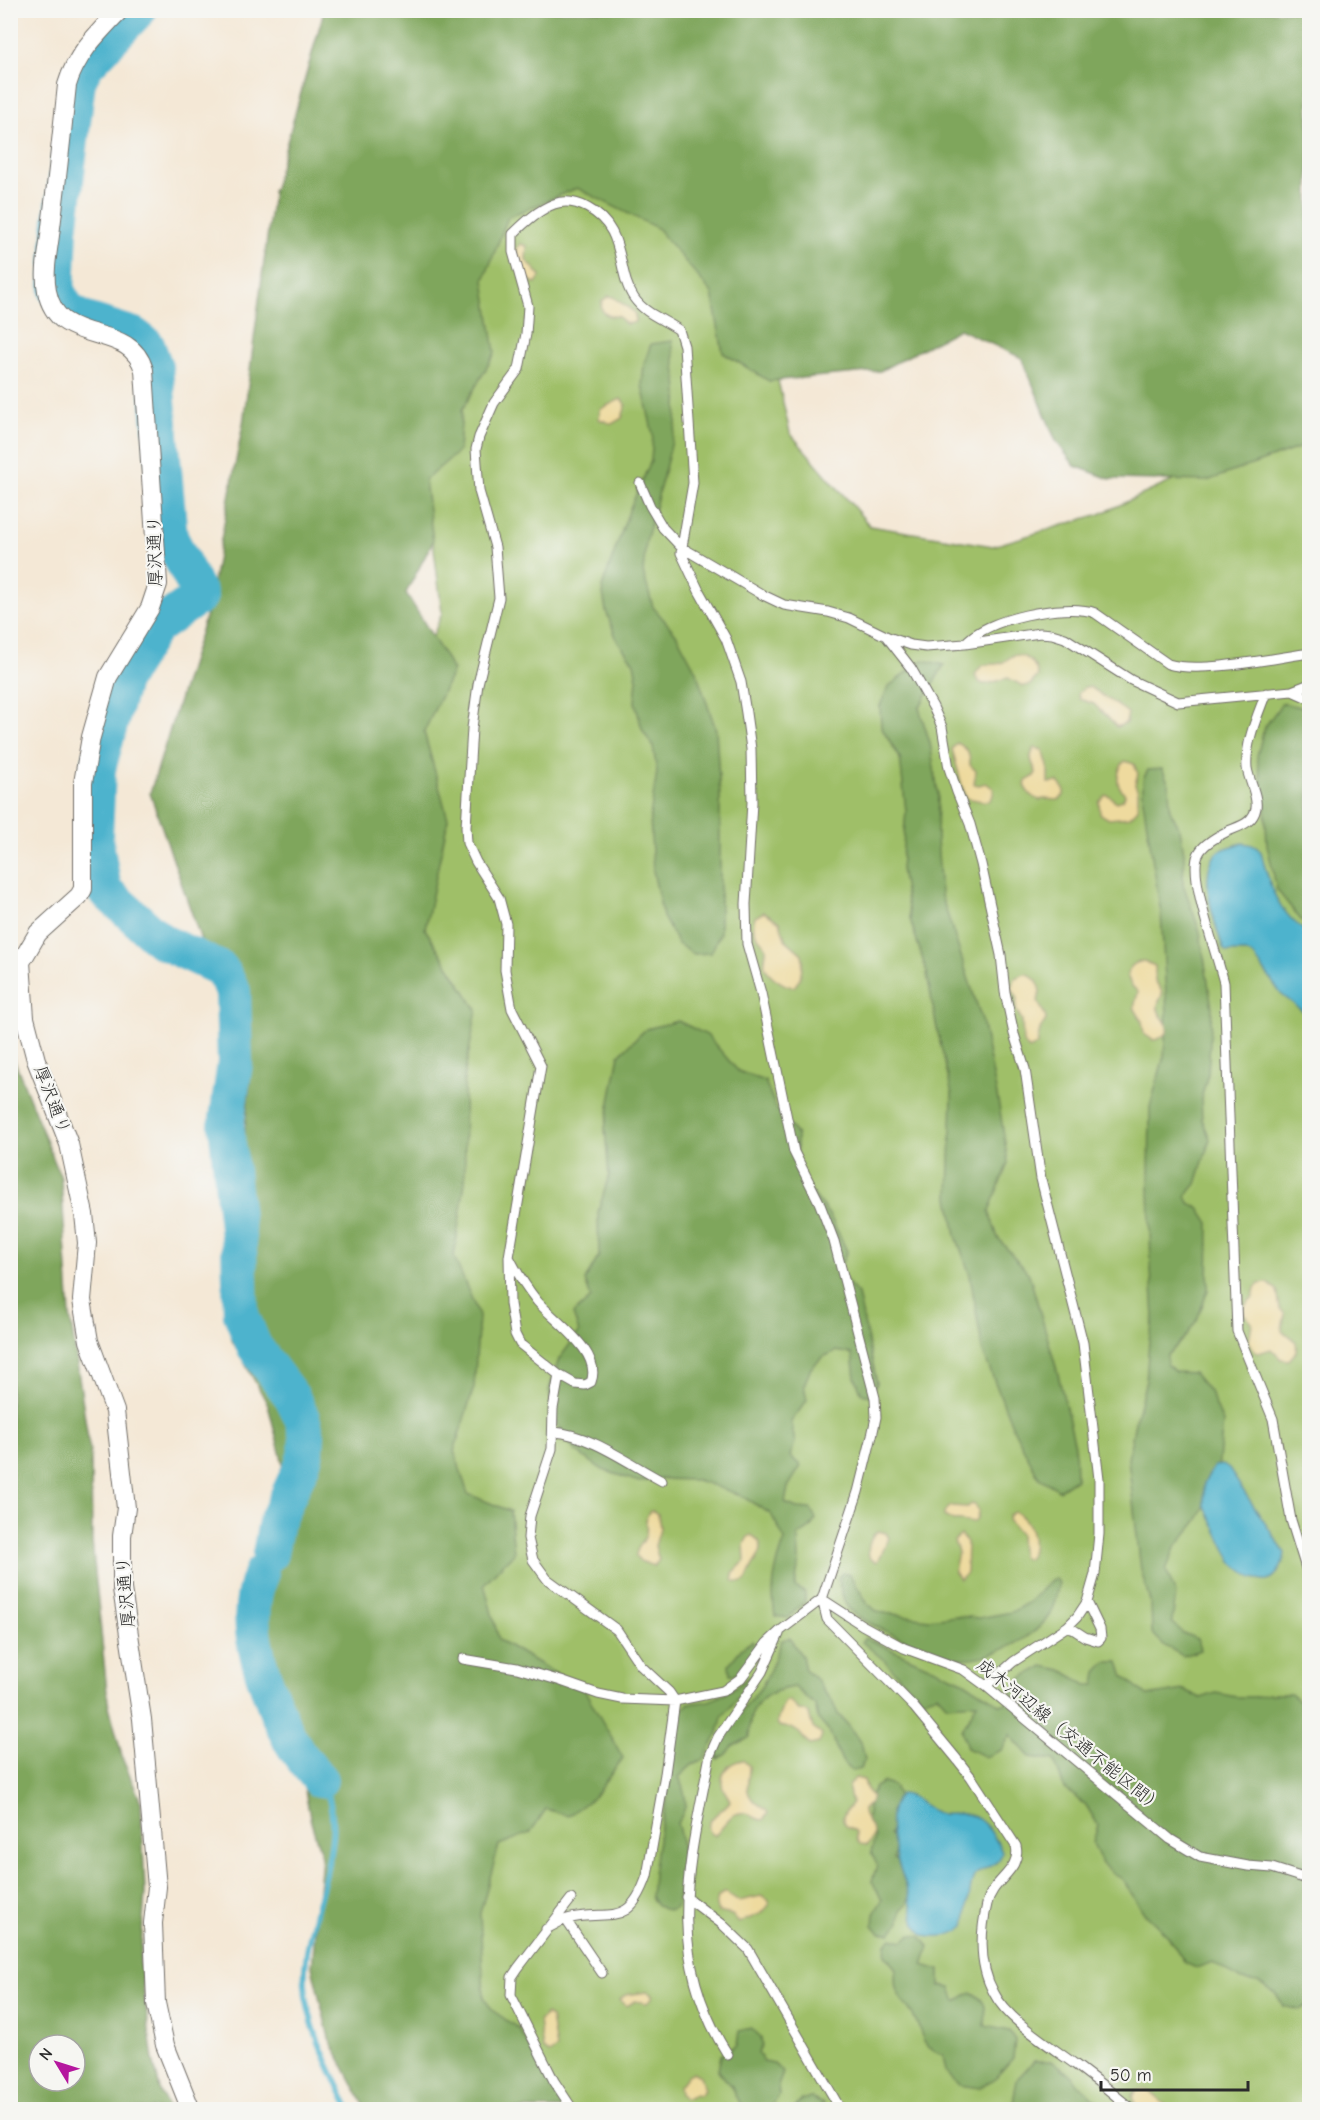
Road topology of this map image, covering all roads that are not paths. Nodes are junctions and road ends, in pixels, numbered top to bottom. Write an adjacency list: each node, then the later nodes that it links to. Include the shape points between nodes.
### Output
1 (120, 10): 30 (street, 厚沢通り, via 84,50 67,85 47,291 60,318 131,347 141,362 158,584 150,608 108,677 91,737 83,783 83,889 38,933 21,962 25,1018 36,1060 69,1144 84,1214 87,1243 82,1300 89,1341 115,1412 126,1508 122,1589 142,1719 157,1887 153,1923 156,2003 165,2045)
2 (640, 483): 3 (lane, via 663,528)
3 (681, 547): 4 (lane, via 784,605 849,618); 11 (lane, via 693,483 686,363 680,330 634,299 612,233 596,213 577,204 555,204 527,220 513,234 513,252 528,306 526,334 519,369 494,403 476,448 479,491 495,547 499,598 478,684 472,728 467,843 499,898 506,924 505,970 512,1009 541,1065); 16 (lane, via 684,564 726,639 741,682 747,713 752,802 747,944 794,1152 834,1241 875,1398 873,1436)
4 (886, 636): 5 (lane, via 926,647); 17 (lane, via 911,668 933,707 942,728 949,768 970,824 1001,955 1014,1034 1026,1070 1041,1179 1083,1343 1099,1479 1099,1534 1095,1574)
5 (965, 644): 6 (lane, via 970,637 1001,622 1038,613 1081,611 1095,614 1175,666 1214,666); 9 (lane, via 1053,634 1131,680 1178,702)
6 (1310, 652)
7 (1310, 684): 8 (lane)
8 (1292, 691): 9 (lane); 10 (lane)
9 (1266, 693): 15 (lane, via 1248,747 1247,766 1257,807 1245,825 1206,844 1199,852 1196,870 1207,929 1224,983 1237,1331 1273,1419 1291,1520)
10 (1310, 699)
11 (509, 1257): 12 (lane, via 515,1334 520,1344); 12 (lane, via 538,1302 588,1355 594,1370 591,1382 585,1385)
12 (559, 1375): 13 (lane, via 553,1409)
13 (554, 1432): 14 (lane, via 583,1438); 22 (lane, via 530,1516 528,1538 533,1560 547,1579 617,1630 641,1666)
14 (662, 1481)
15 (1310, 1581)
16 (822, 1599): 19 (lane); 21 (lane, 成木河辺線（交通不能区間）, via 904,1648 964,1670); 33 (lane, via 827,1619 914,1707 956,1758 1016,1846 1016,1862 995,1886 985,1914 982,1956 998,2001 1023,2025)
17 (1087, 1602): 18 (lane); 18 (lane, via 1101,1638 1093,1640)
18 (1068, 1626): 21 (lane, via 1013,1662)
19 (780, 1630): 22 (lane, via 741,1678 723,1691); 24 (lane, via 759,1678 710,1755)
20 (463, 1659): 22 (lane, via 517,1668 622,1699)
21 (986, 1686): 23 (lane, 成木河辺線（交通不能区間）, via 1170,1839 1200,1857 1272,1868)
22 (675, 1701): 26 (lane, via 642,1891 624,1911 613,1916)
23 (1310, 1880)
24 (686, 1897): 29 (lane, via 686,1932 696,1983 713,2032); 32 (lane, via 748,1949)
25 (571, 1899): 27 (lane)
26 (566, 1920): 27 (lane); 28 (lane)
27 (546, 1929): 31 (lane, via 512,1977 511,1995 554,2081)
28 (602, 1973)
29 (728, 2055)
30 (191, 2109)
31 (573, 2109)
32 (841, 2109)
33 (1133, 2109)

